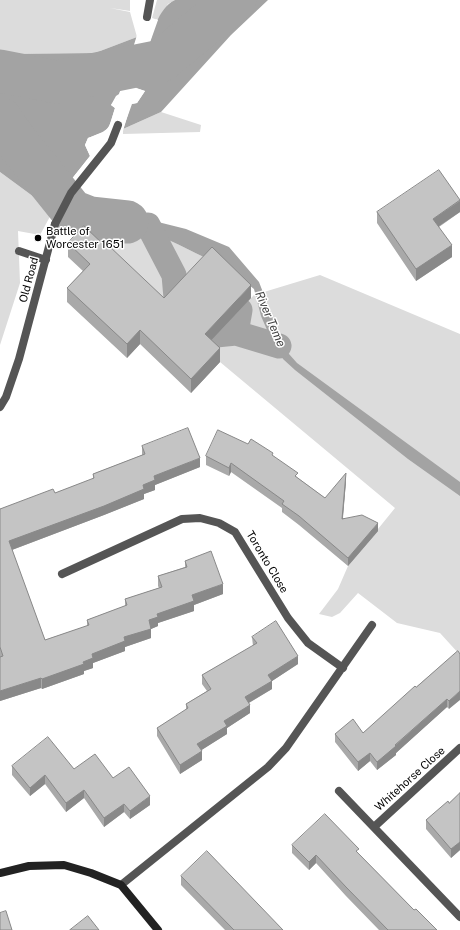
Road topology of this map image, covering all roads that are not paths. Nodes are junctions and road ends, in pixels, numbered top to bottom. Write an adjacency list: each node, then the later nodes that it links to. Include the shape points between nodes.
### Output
1 (150, 0): 2 (street)
2 (147, 17)
3 (118, 125): 5 (street, Old Road, via 111,143 71,193 54,224)
4 (19, 251): 5 (street)
5 (46, 260): 6 (street, Old Road, via 19,359)
6 (0, 407)
7 (62, 574): 9 (street, Toronto Close, via 182,520 200,518 219,522 235,532 288,618 308,643)
8 (372, 625): 9 (street)
9 (343, 668): 14 (street, via 286,748 268,767)
10 (460, 748): 12 (street, Whitehorse Close)
11 (339, 791): 12 (street, Whitehorse Close)
12 (374, 827): 15 (street, Whitehorse Close)
13 (0, 873): 14 (street, via 29,866 64,865)
14 (121, 885): 16 (street)
15 (460, 917)
16 (158, 930)

